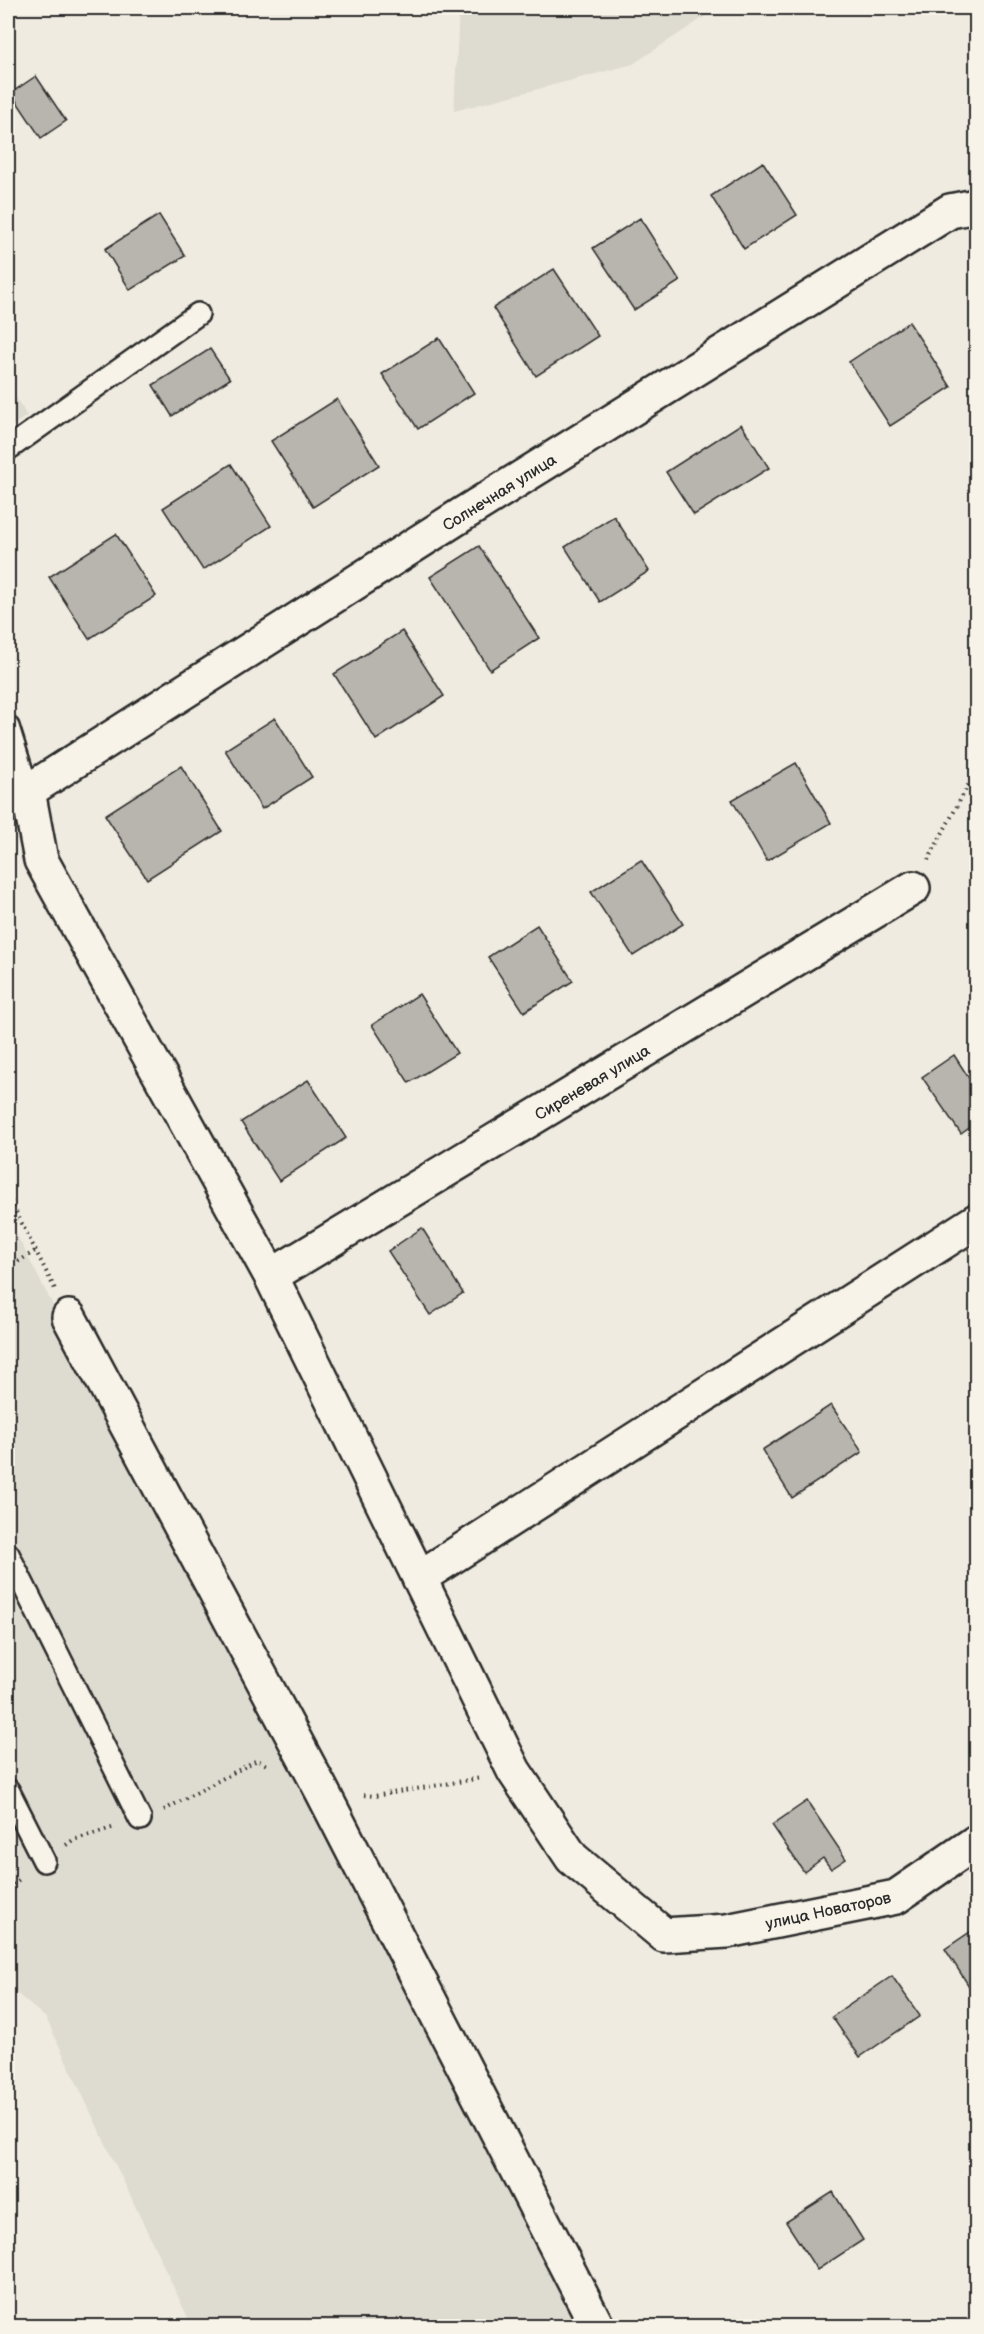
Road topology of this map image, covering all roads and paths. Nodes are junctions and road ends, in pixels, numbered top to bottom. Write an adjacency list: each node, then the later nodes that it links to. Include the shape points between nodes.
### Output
1 (976, 206): 6 (street, Солнечная улица, via 950,211)
2 (198, 314): 3 (lane)
3 (8, 449)
4 (8, 727): 6 (lane)
5 (976, 775): 7 (path)
6 (28, 790): 12 (street, via 41,860)
7 (912, 888): 12 (street, Сиреневая улица)
8 (8, 1196): 10 (path)
9 (976, 1221): 15 (street)
10 (35, 1251): 11 (path); 13 (path)
11 (8, 1268)
12 (271, 1276): 15 (street)
13 (69, 1317): 18 (street)
14 (8, 1554): 19 (lane)
15 (419, 1578): 16 (street)
16 (513, 1771): 18 (path, via 375,1797); 20 (street, улица Новаторов, via 572,1858 664,1935 727,1931 896,1897)
17 (8, 1790): 21 (lane)
18 (322, 1791): 19 (path, via 258,1760); 23 (street)
19 (140, 1819): 21 (path, via 73,1840)
20 (976, 1842)
21 (44, 1861): 22 (path)
22 (8, 1888)
23 (597, 2326)

